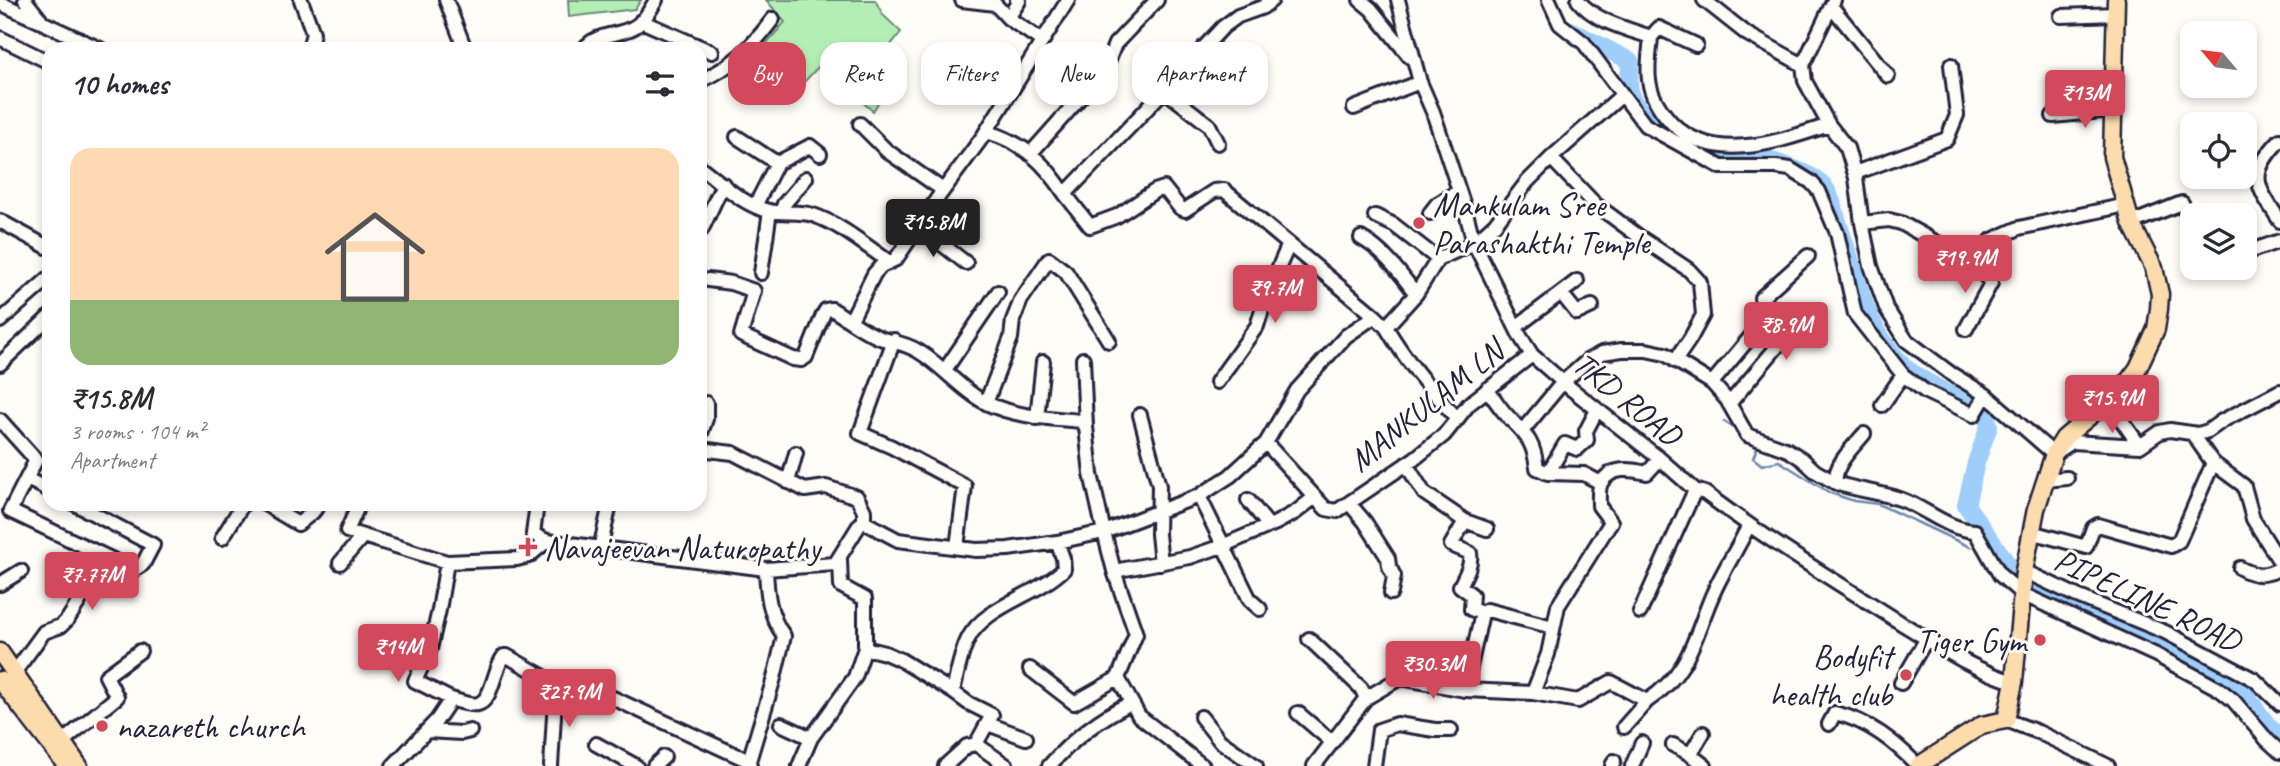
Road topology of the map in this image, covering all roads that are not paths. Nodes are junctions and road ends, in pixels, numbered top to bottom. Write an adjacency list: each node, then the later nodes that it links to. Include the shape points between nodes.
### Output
1 (26, 0): 21 (street)
2 (301, 0): 27 (street, via 313,33)
3 (446, 0): 28 (street)
4 (656, 0): 22 (street)
5 (962, 0): 19 (street, via 995,5)
6 (1017, 0): 19 (street)
7 (1068, 0): 25 (street)
8 (1157, 0): 55 (street, via 1115,44 1096,80)
9 (1272, 0): 31 (street, via 1238,16)
10 (1360, 0): 36 (street)
11 (1398, 0): 36 (street, TKD ROAD)
12 (1549, 0): 42 (street, via 1560,24 1584,43)
13 (1578, 0): 23 (street, via 1597,16)
14 (1704, 0): 37 (street, via 1747,34)
15 (0, 3): 21 (street)
16 (1833, 3): 37 (street); 39 (street)
17 (2117, 7): 18 (street); 46 (main road)
18 (2061, 16)
19 (1008, 18): 25 (street)
20 (772, 19): 40 (street, via 753,45)
21 (41, 20): 26 (street)
22 (641, 21): 29 (street, via 632,29); 30 (street)
23 (1651, 37): 32 (street, via 1658,28); 49 (street, via 1648,80 1658,107 1680,131 1714,146 1742,147)
24 (0, 38): 35 (street)
25 (1042, 41): 50 (street)
26 (86, 42)
27 (311, 42)
28 (462, 42)
29 (589, 42)
30 (689, 42)
31 (1209, 42)
32 (1696, 45)
33 (707, 50): 34 (street)
34 (712, 52)
35 (42, 59)
36 (1413, 61): 41 (street, TKD ROAD)
37 (1803, 65): 49 (street, via 1805,81)
38 (1951, 65): 59 (street, via 1957,115 1947,139)
39 (1888, 76)
40 (707, 78)
41 (1420, 82): 45 (street); 63 (street, TKD ROAD)
42 (1622, 95): 56 (street); 112 (street, via 1645,125 1721,167 1790,169 1811,182 1837,233 1855,314)
43 (1150, 105): 64 (street)
44 (1183, 105): 53 (street, via 1209,125)
45 (1354, 108)
46 (2113, 110): 47 (street); 66 (main road, via 2112,157)
47 (2053, 116)
48 (860, 124): 62 (street, via 887,151)
49 (1829, 125): 59 (street, via 1847,148)
50 (986, 132): 55 (street); 62 (street)
51 (737, 137): 57 (street)
52 (2280, 140): 70 (street, via 2265,156 2257,176)
53 (1218, 143)
54 (820, 154): 57 (street, via 810,146)
55 (1030, 154): 64 (street)
56 (1551, 158): 79 (street); 108 (street, via 1595,204 1700,282 1703,315)
57 (777, 163): 67 (street)
58 (707, 172): 61 (street)
59 (1855, 173): 74 (street)
60 (806, 178): 68 (street)
61 (723, 184): 67 (street); 72 (street)
62 (943, 190): 76 (street)
63 (1459, 191): 69 (street); 79 (street, TKD ROAD)
64 (1065, 194): 81 (street, via 1090,226 1164,188 1185,210 1214,191 1224,190)
65 (2180, 204): 75 (street)
66 (2126, 205): 75 (main road); 84 (street, via 2019,228 1992,240 1975,259)
67 (755, 206): 68 (street)
68 (776, 211): 86 (street, via 813,215); 88 (street)
69 (1430, 213)
70 (2278, 215)
71 (1375, 216): 85 (street)
72 (707, 218)
73 (0, 221): 80 (street)
74 (1862, 223): 84 (street, via 1901,223); 118 (street, via 1886,308 1906,340)
75 (2132, 223): 120 (main road, via 2154,268 2159,309 2156,329 2138,368)
76 (917, 228): 86 (street, via 896,259); 87 (street)
77 (1361, 238): 94 (street, via 1394,266)
78 (2280, 241): 82 (street)
79 (1474, 243): 85 (street); 102 (street, TKD ROAD)
80 (42, 244)
81 (1289, 244): 97 (street); 113 (street, via 1257,326)
82 (2257, 249)
83 (1808, 256): 96 (street, via 1761,298)
84 (1963, 258): 103 (street, via 1991,283)
85 (1438, 259): 94 (street)
86 (888, 261): 98 (street, via 874,274)
87 (966, 263)
88 (761, 274)
89 (708, 280): 98 (street, via 754,292 741,335 793,359 806,357 826,310)
90 (1577, 281): 93 (street)
91 (42, 284): 99 (street)
92 (998, 292): 111 (street)
93 (1561, 293): 95 (street, via 1577,313); 102 (street)
94 (1416, 294): 101 (street)
95 (1592, 306)
96 (1773, 310): 115 (street); 121 (street, via 1786,336)
97 (1375, 316): 101 (street); 132 (street, via 1346,336 1297,390)
98 (851, 320): 104 (street)
99 (0, 321)
100 (42, 324): 110 (street)
101 (1386, 327): 126 (street, via 1432,392)
102 (1516, 327): 106 (street, TKD ROAD)
103 (1966, 329)
104 (894, 340): 111 (street); 173 (street, via 860,433 965,486)
105 (1109, 341): 119 (street, via 1066,272 1049,259 1021,300)
106 (1532, 355): 114 (street, TKD ROAD); 116 (street, MANKULAM LN)
107 (1083, 359): 128 (street)
108 (1675, 361): 114 (street, via 1646,351 1602,353); 115 (street)
109 (1043, 362): 125 (street)
110 (0, 364)
111 (945, 370): 119 (street)
112 (1903, 375): 118 (street, via 1926,392 1974,415); 122 (street)
113 (1217, 382)
114 (1563, 382): 123 (street, TKD ROAD); 129 (street)
115 (1712, 383): 121 (street)
116 (1488, 389): 126 (street, MANKULAM LN); 129 (street, via 1503,412)
117 (2280, 391): 130 (street, via 2207,431)
118 (1986, 396): 136 (street)
119 (986, 402): 125 (street)
120 (2106, 403): 133 (street); 136 (main road, via 2064,438)
121 (1729, 404): 146 (street, via 1747,435 1788,450)
122 (1882, 405)
123 (1597, 410): 137 (street, TKD ROAD); 140 (street, via 1586,431 1587,440 1577,449 1565,444)
124 (1140, 415): 160 (street, via 1159,486)
125 (1037, 418): 128 (street, via 1081,421)
126 (1458, 419): 138 (street, MANKULAM LN)
127 (0, 420): 142 (street, via 36,460)
128 (1086, 427): 166 (street)
129 (1523, 430): 140 (street, via 1535,449 1537,468)
130 (2192, 433): 133 (street, via 2160,432); 139 (street)
131 (1864, 434): 146 (street, via 1841,464)
132 (1266, 443): 149 (street, via 1230,476); 150 (street)
133 (2140, 446): 136 (street, via 2072,442)
134 (707, 450): 144 (street, via 733,453)
135 (796, 453): 144 (street)
136 (2054, 454): 143 (main road)
137 (1660, 459): 145 (street, via 1647,473 1619,470); 148 (street, TKD ROAD)
138 (1406, 464): 152 (street, MANKULAM LN); 161 (street, via 1424,493)
139 (2213, 464): 167 (street, via 2179,541 2171,546 2098,525 2086,547); 178 (street, via 2244,486 2253,519)
140 (1548, 473): 145 (street, via 1584,474)
141 (2067, 478): 143 (street)
142 (27, 479): 147 (street); 175 (street, via 10,511)
143 (2045, 480): 167 (main road)
144 (788, 482): 162 (street, via 806,490 826,487 857,497)
145 (1601, 483): 193 (street, via 1599,506 1611,522 1558,606)
146 (1836, 483): 189 (street, via 1902,500 1942,522 1975,531 2000,575)
147 (42, 486)
148 (1695, 490): 163 (street, TKD ROAD); 191 (street)
149 (1199, 496): 160 (street); 172 (street)
150 (1315, 497): 152 (street, MANKULAM LN, via 1332,512); 164 (street)
151 (1248, 500): 164 (street)
152 (1349, 503): 188 (street, via 1388,558 1394,576)
153 (88, 511): 175 (street, via 153,545 143,564 134,570)
154 (239, 511): 169 (street)
155 (277, 511): 156 (street, via 298,524)
156 (314, 511)
157 (356, 511): 168 (street, via 348,531)
158 (536, 511): 170 (street, via 533,534)
159 (608, 511): 174 (street)
160 (1158, 512): 166 (street); 180 (street)
161 (1465, 521): 165 (street); 192 (street, via 1451,545 1470,553 1460,586 1472,596 1471,609)
162 (864, 523): 173 (street, via 898,540); 176 (street)
163 (1749, 525): 194 (street, TKD ROAD); 210 (street, via 1715,588 1684,664)
164 (1269, 526): 172 (street)
165 (1487, 529)
166 (1104, 532): 171 (street); 185 (street)
167 (2031, 532): 186 (main road)
168 (363, 536): 177 (street); 179 (street)
169 (222, 538)
170 (547, 541): 174 (street); 177 (street, via 529,556 517,559)
171 (1058, 542): 173 (street, via 1008,549); 206 (street, via 1064,569 1051,582 979,625 968,639)
172 (1222, 546): 180 (street); 190 (street, via 1250,600)
173 (957, 547)
174 (600, 549): 183 (street)
175 (107, 557): 201 (street, via 68,619 44,632)
176 (840, 559): 183 (street, via 828,566); 196 (street, via 841,586 865,599)
177 (447, 562): 209 (street, via 430,649 415,681)
178 (2280, 562)
179 (340, 563)
180 (1161, 563): 185 (street)
181 (2240, 568): 182 (street, via 2260,576)
182 (2280, 568)
183 (766, 569): 234 (street, via 767,596 775,625 784,636)
184 (20, 570): 187 (street)
185 (1114, 571): 200 (street, via 1136,634)
186 (2024, 571): 189 (main road); 212 (street, PIPELINE ROAD, via 2165,632 2255,680)
187 (0, 584)
188 (1391, 593)
189 (2022, 594): 202 (main road); 232 (street, via 2099,627 2219,689)
190 (1260, 609)
191 (1640, 612)
192 (1482, 613): 193 (street, via 1487,610); 205 (street)
193 (1553, 627): 207 (street)
194 (1927, 638): 202 (street, TKD ROAD, via 1956,658); 203 (street)
195 (1310, 639): 208 (street)
196 (865, 648): 206 (street, via 901,660); 224 (street, via 850,686)
197 (140, 651): 226 (street, via 106,676 117,697)
198 (0, 652): 201 (main road)
199 (1030, 669): 200 (street, via 1073,703)
200 (1118, 678): 211 (street)
201 (4, 681): 226 (main road); 235 (main road)
202 (2014, 682): 215 (main road)
203 (1901, 683)
204 (560, 686): 209 (street, via 505,656 481,704); 234 (street, via 589,687); 238 (street, via 553,710)
205 (1465, 690): 207 (street); 208 (street, via 1400,678)
206 (953, 692): 217 (street, via 992,715)
207 (1533, 693): 210 (street, via 1578,701 1611,682)
208 (1366, 698): 227 (street)
209 (451, 699): 222 (street)
210 (1647, 701): 219 (street)
211 (1131, 703): 243 (street, via 1083,732); 244 (street, via 1139,716)
212 (2280, 704)
213 (1298, 713): 227 (street)
214 (1201, 717): 245 (street, via 1220,741)
215 (2006, 720): 250 (main road, via 1982,725); 251 (street)
216 (781, 724): 224 (street)
217 (989, 724): 225 (street); 230 (street)
218 (1829, 724): 250 (street, via 1835,713 1853,719 1894,741)
219 (1624, 727)
220 (470, 730): 222 (street)
221 (1451, 730): 247 (street, via 1397,724 1380,730)
222 (427, 731): 237 (street)
223 (1703, 733): 233 (street)
224 (811, 738): 240 (street)
225 (1026, 738)
226 (62, 742): 236 (main road)
227 (1332, 742): 246 (street)
228 (1642, 743): 248 (street)
229 (596, 744): 239 (street)
230 (976, 744): 241 (street, via 967,746); 242 (street)
231 (1673, 745): 233 (street)
232 (2280, 751)
233 (1690, 755): 249 (street)
234 (749, 764)
235 (66, 766)
236 (79, 766)
237 (393, 766)
238 (551, 766)
239 (636, 766)
240 (799, 766)
241 (945, 766)
242 (1007, 766)
243 (1049, 766)
244 (1203, 766)
245 (1256, 766)
246 (1314, 766)
247 (1374, 766)
248 (1632, 766)
249 (1704, 766)
250 (1918, 766)
251 (2108, 766)

